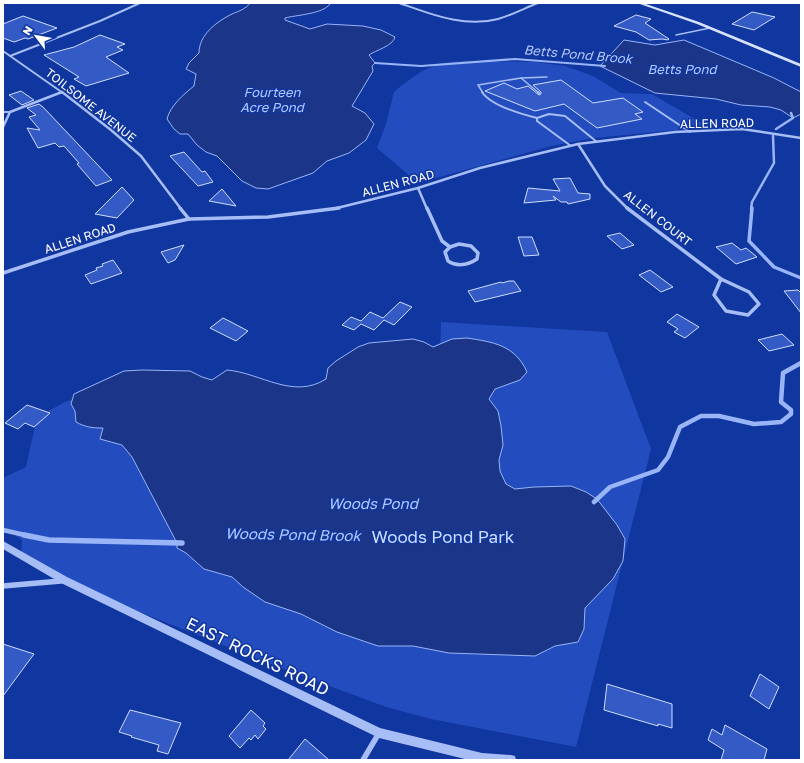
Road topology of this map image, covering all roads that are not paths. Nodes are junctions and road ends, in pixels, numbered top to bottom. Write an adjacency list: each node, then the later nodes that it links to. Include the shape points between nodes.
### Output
1 (140, 3): 8 (street)
2 (399, 3): 3 (street, via 443,17 471,22 498,20)
3 (538, 3)
4 (640, 3): 5 (main road)
5 (710, 28): 6 (lane); 9 (main road)
6 (676, 35)
7 (3, 52): 8 (street, TOILSOME AVENUE)
8 (10, 56): 12 (street, TOILSOME AVENUE)
9 (801, 66)
10 (547, 77): 11 (lane)
11 (521, 78): 13 (lane); 17 (lane, via 478,85 487,99)
12 (62, 92): 16 (street); 25 (street, TOILSOME AVENUE, via 141,156)
13 (539, 93)
14 (645, 102): 19 (lane)
15 (3, 112): 16 (lane)
16 (10, 112): 18 (street)
17 (537, 118): 21 (lane, via 549,114 565,116); 23 (lane, via 537,121)
18 (3, 127)
19 (690, 132): 20 (street, ALLEN ROAD, via 742,129); 21 (street, ALLEN ROAD)
20 (801, 138)
21 (597, 142): 22 (street, ALLEN ROAD)
22 (578, 144): 23 (street, ALLEN ROAD); 28 (street, ALLEN COURT, via 606,186 625,206)
23 (571, 146): 24 (street, ALLEN ROAD, via 480,168)
24 (418, 188): 25 (street, ALLEN ROAD, via 338,208 303,213 268,217); 26 (street, via 442,241)
25 (189, 219): 27 (street, ALLEN ROAD, via 128,232)
26 (450, 247): 26 (street, via 445,256 452,262 468,264 478,257 477,251 468,245)
27 (3, 273)
28 (721, 279): 28 (street, ALLEN COURT, via 714,295 726,311 748,315 759,304 749,292)
29 (3, 545): 30 (street, EAST ROCKS ROAD)
30 (64, 580): 31 (street); 32 (street, EAST ROCKS ROAD)
31 (3, 586)
32 (379, 733): 33 (street); 34 (street, EAST ROCKS ROAD, via 482,758)
33 (363, 760)
34 (511, 760)

